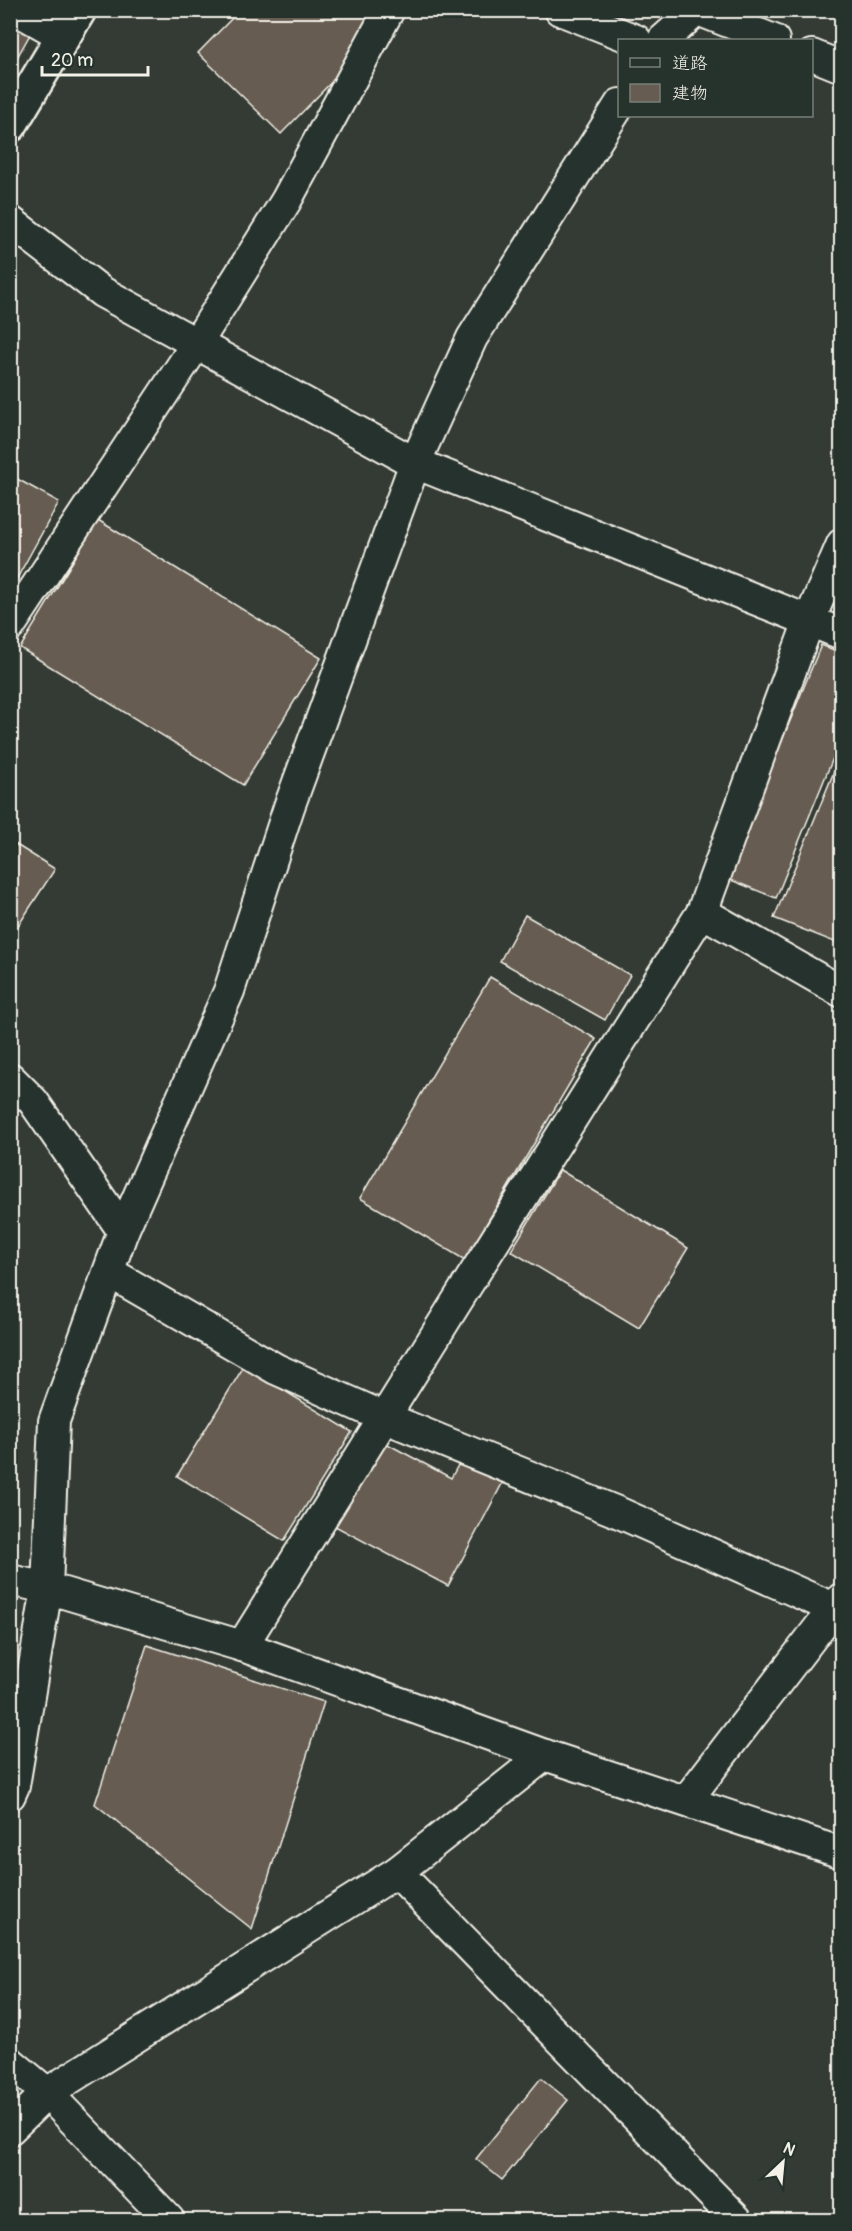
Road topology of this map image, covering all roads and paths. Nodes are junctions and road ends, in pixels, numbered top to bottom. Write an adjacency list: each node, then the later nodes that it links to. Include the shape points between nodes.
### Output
1 (17, 10): 5 (street)
2 (389, 10): 14 (street, via 286,201)
3 (560, 10): 6 (street)
4 (698, 10): 7 (street); 8 (street)
5 (71, 23): 12 (main road)
6 (633, 39)
7 (664, 39)
8 (771, 39)
9 (813, 55): 10 (street)
10 (842, 67)
11 (618, 107): 15 (street, via 472,338)
12 (10, 125)
13 (10, 221): 14 (street, via 102,292)
14 (197, 343): 15 (street); 18 (street)
15 (415, 463): 17 (street); 23 (street, via 289,807 229,991)
16 (842, 544): 17 (street)
17 (809, 621): 19 (street); 20 (street)
18 (10, 626)
19 (842, 634)
20 (702, 912): 21 (street); 25 (street)
21 (842, 992)
22 (10, 1078): 23 (street, via 33,1101)
23 (123, 1231): 24 (street)
24 (109, 1272): 25 (street, via 276,1369); 27 (street, via 54,1421)
25 (386, 1418): 28 (street); 29 (street)
26 (10, 1580): 27 (street)
27 (47, 1588): 29 (street); 31 (street)
28 (839, 1606): 32 (street)
29 (242, 1646): 30 (street)
30 (545, 1755): 32 (street); 34 (street)
31 (10, 1795)
32 (686, 1801): 33 (street)
33 (842, 1853)
34 (397, 1872): 36 (street); 39 (street)
35 (10, 2062): 36 (street)
36 (47, 2093): 37 (street); 38 (street)
37 (10, 2129)
38 (169, 2220)
39 (737, 2220)

